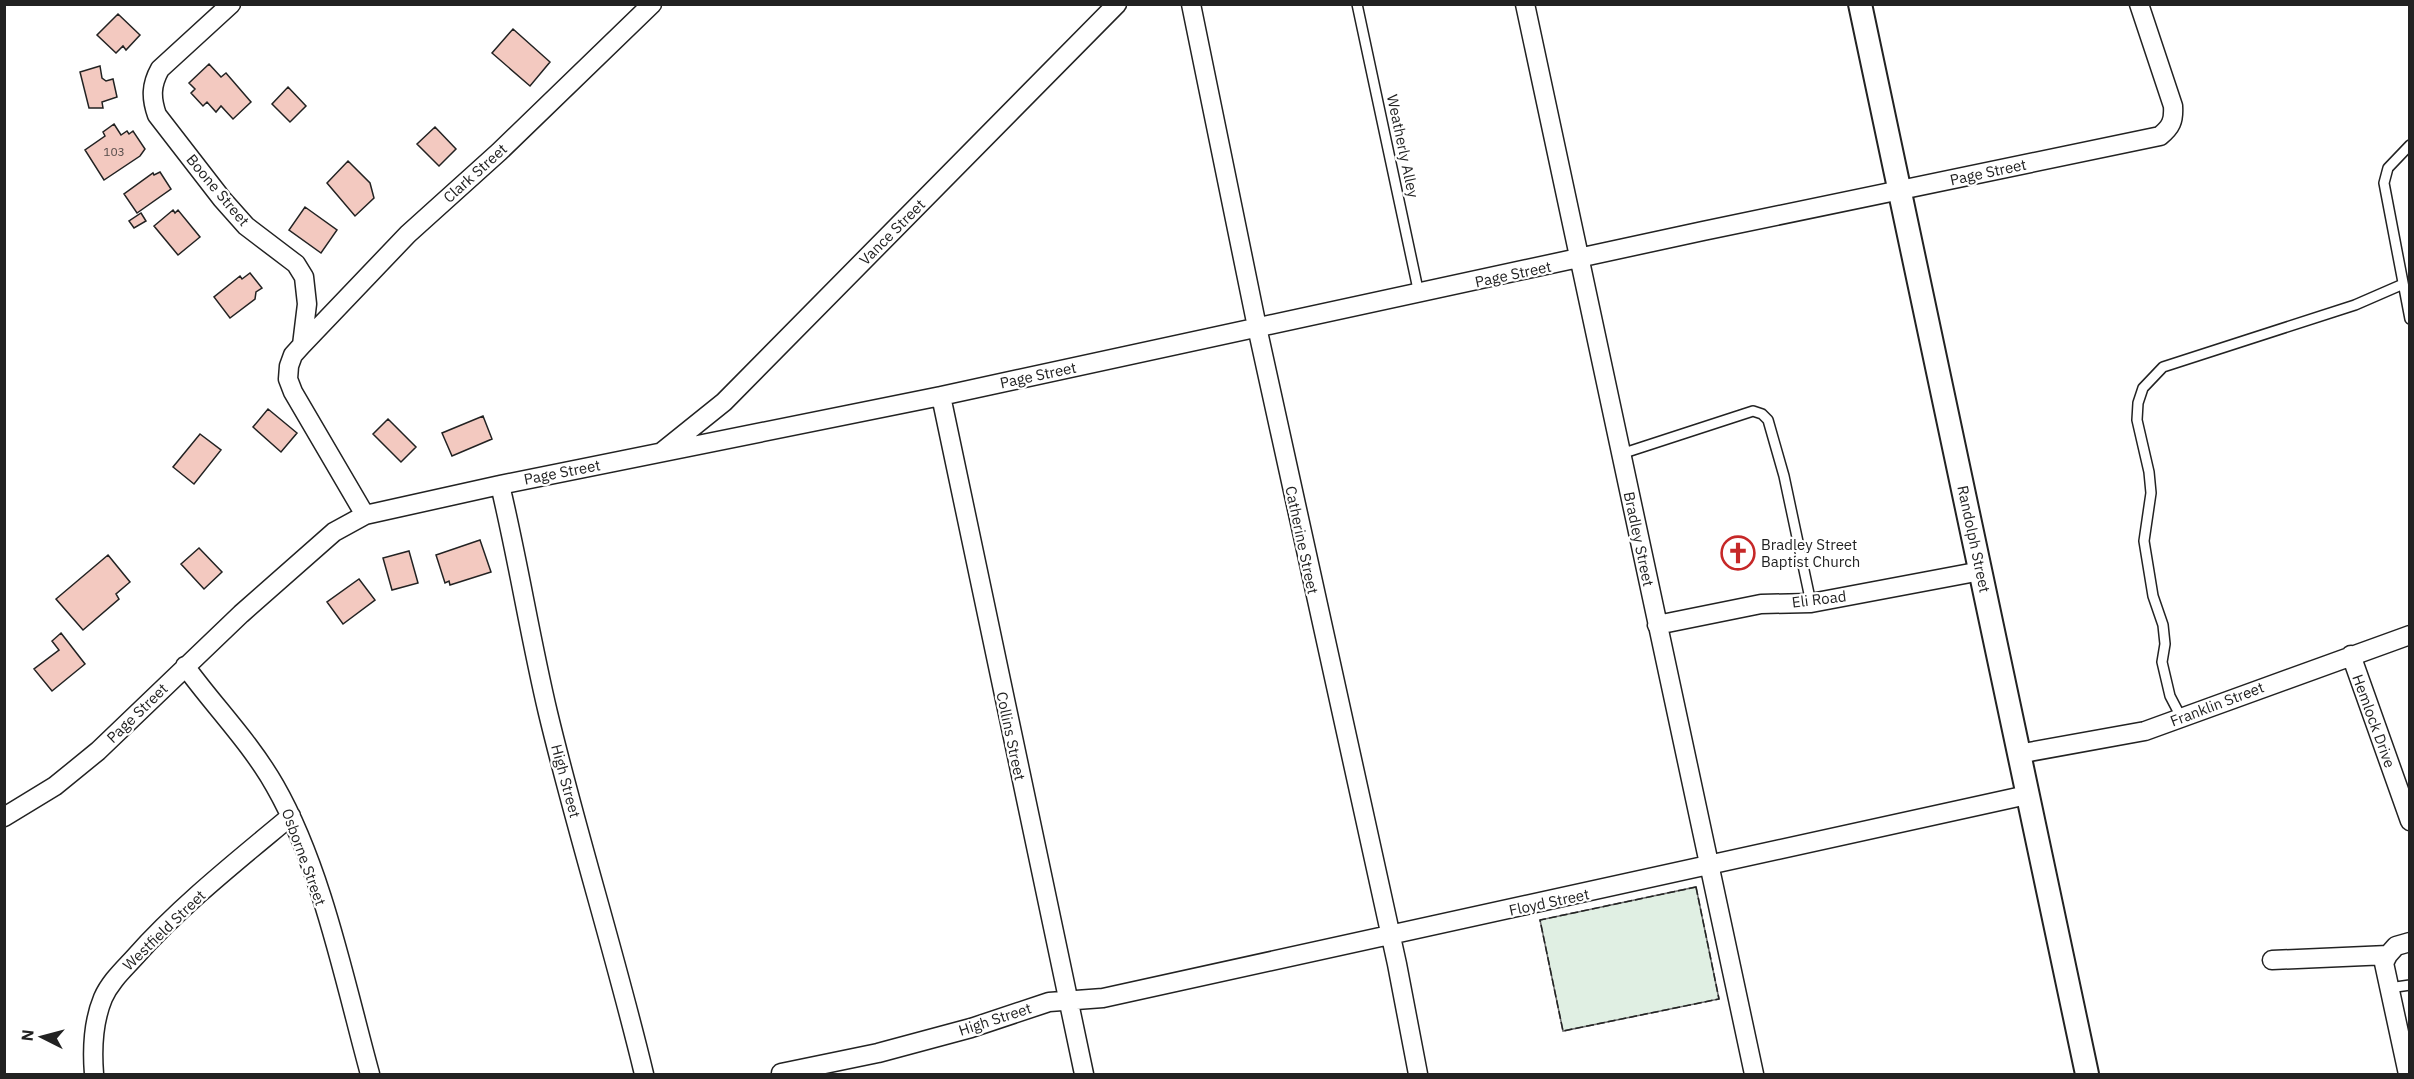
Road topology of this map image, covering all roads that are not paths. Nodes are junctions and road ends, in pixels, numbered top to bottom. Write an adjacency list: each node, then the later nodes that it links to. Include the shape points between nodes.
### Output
1 (231, 4): 16 (street, Boone Street, via 160,69 152,102 157,115 246,226 296,264 304,277 307,304)
2 (652, 4): 16 (street, Clark Street, via 408,234)
3 (1117, 4): 18 (street, Vance Street, via 724,402)
4 (1191, 4): 15 (street, Catherine Street)
5 (1357, 4): 13 (lane, Weatherly Alley)
6 (1525, 4): 11 (street, Bradley Street)
7 (1860, 4): 10 (street, Randolph Street)
8 (2140, 5): 10 (street, Page Street, via 2173,106 2174,119 2160,136)
9 (2409, 145): 12 (lane, via 2388,168 2384,183)
10 (1900, 190): 11 (street, Page Street); 22 (street, Randolph Street)
11 (1579, 260): 13 (street, Page Street); 19 (street, Bradley Street)
12 (2401, 285): 14 (lane); 28 (lane, via 2355,305 2163,366 2143,388 2137,420 2151,493 2144,541 2153,596 2163,625 2164,677)
13 (1419, 294): 15 (street, Page Street)
14 (2409, 319)
15 (1257, 327): 17 (street, Page Street); 35 (street, Catherine Street)
16 (302, 345): 21 (street, Boone Street, via 293,355 288,379)
17 (941, 396): 18 (street, Page Street); 41 (street, Collins Street)
18 (661, 453): 20 (street, Page Street)
19 (1621, 454): 23 (lane, via 1753,411 1762,414 1768,420 1784,476); 24 (street, Bradley Street)
20 (500, 485): 21 (street, Page Street); 45 (street, High Street, via 548,714)
21 (365, 515): 27 (street, Page Street, via 334,532)
22 (1981, 571): 23 (street, Eli Road); 29 (street, Randolph Street)
23 (1811, 603): 24 (street, Eli Road, via 1761,604)
24 (1657, 625): 34 (street, Bradley Street)
25 (2409, 635): 26 (street, Franklin Street)
26 (2351, 655): 28 (street, Franklin Street); 33 (street, Hemlock Drive)
27 (185, 666): 31 (street, Osborne Street, via 251,750); 32 (street, Page Street, via 89,758 55,786)
28 (2181, 719): 29 (street, Franklin Street, via 2145,731)
29 (2018, 754): 30 (street, Randolph Street)
30 (2026, 795): 34 (street, Floyd Street); 49 (street, Randolph Street)
31 (291, 816): 43 (street, Westfield Street, via 156,935 110,984 96,1019); 44 (street, Osborne Street, via 336,947)
32 (4, 818)
33 (2409, 820)
34 (1710, 866): 35 (street, Floyd Street); 48 (street, Bradley Street)
35 (1391, 936): 41 (street, Floyd Street, via 1103,998); 47 (street, Catherine Street)
36 (2409, 942): 37 (street, via 2396,946)
37 (2388, 955): 38 (street); 40 (street, via 2384,963)
38 (2272, 960)
39 (2409, 984): 40 (lane)
40 (2389, 988): 50 (street)
41 (1069, 1000): 42 (street, High Street, via 1027,1008 879,1053); 46 (street, Collins Street)
42 (781, 1073)
43 (94, 1074)
44 (370, 1074)
45 (644, 1074)
46 (1084, 1074)
47 (1418, 1074)
48 (1754, 1074)
49 (2087, 1074)
50 (2408, 1074)

